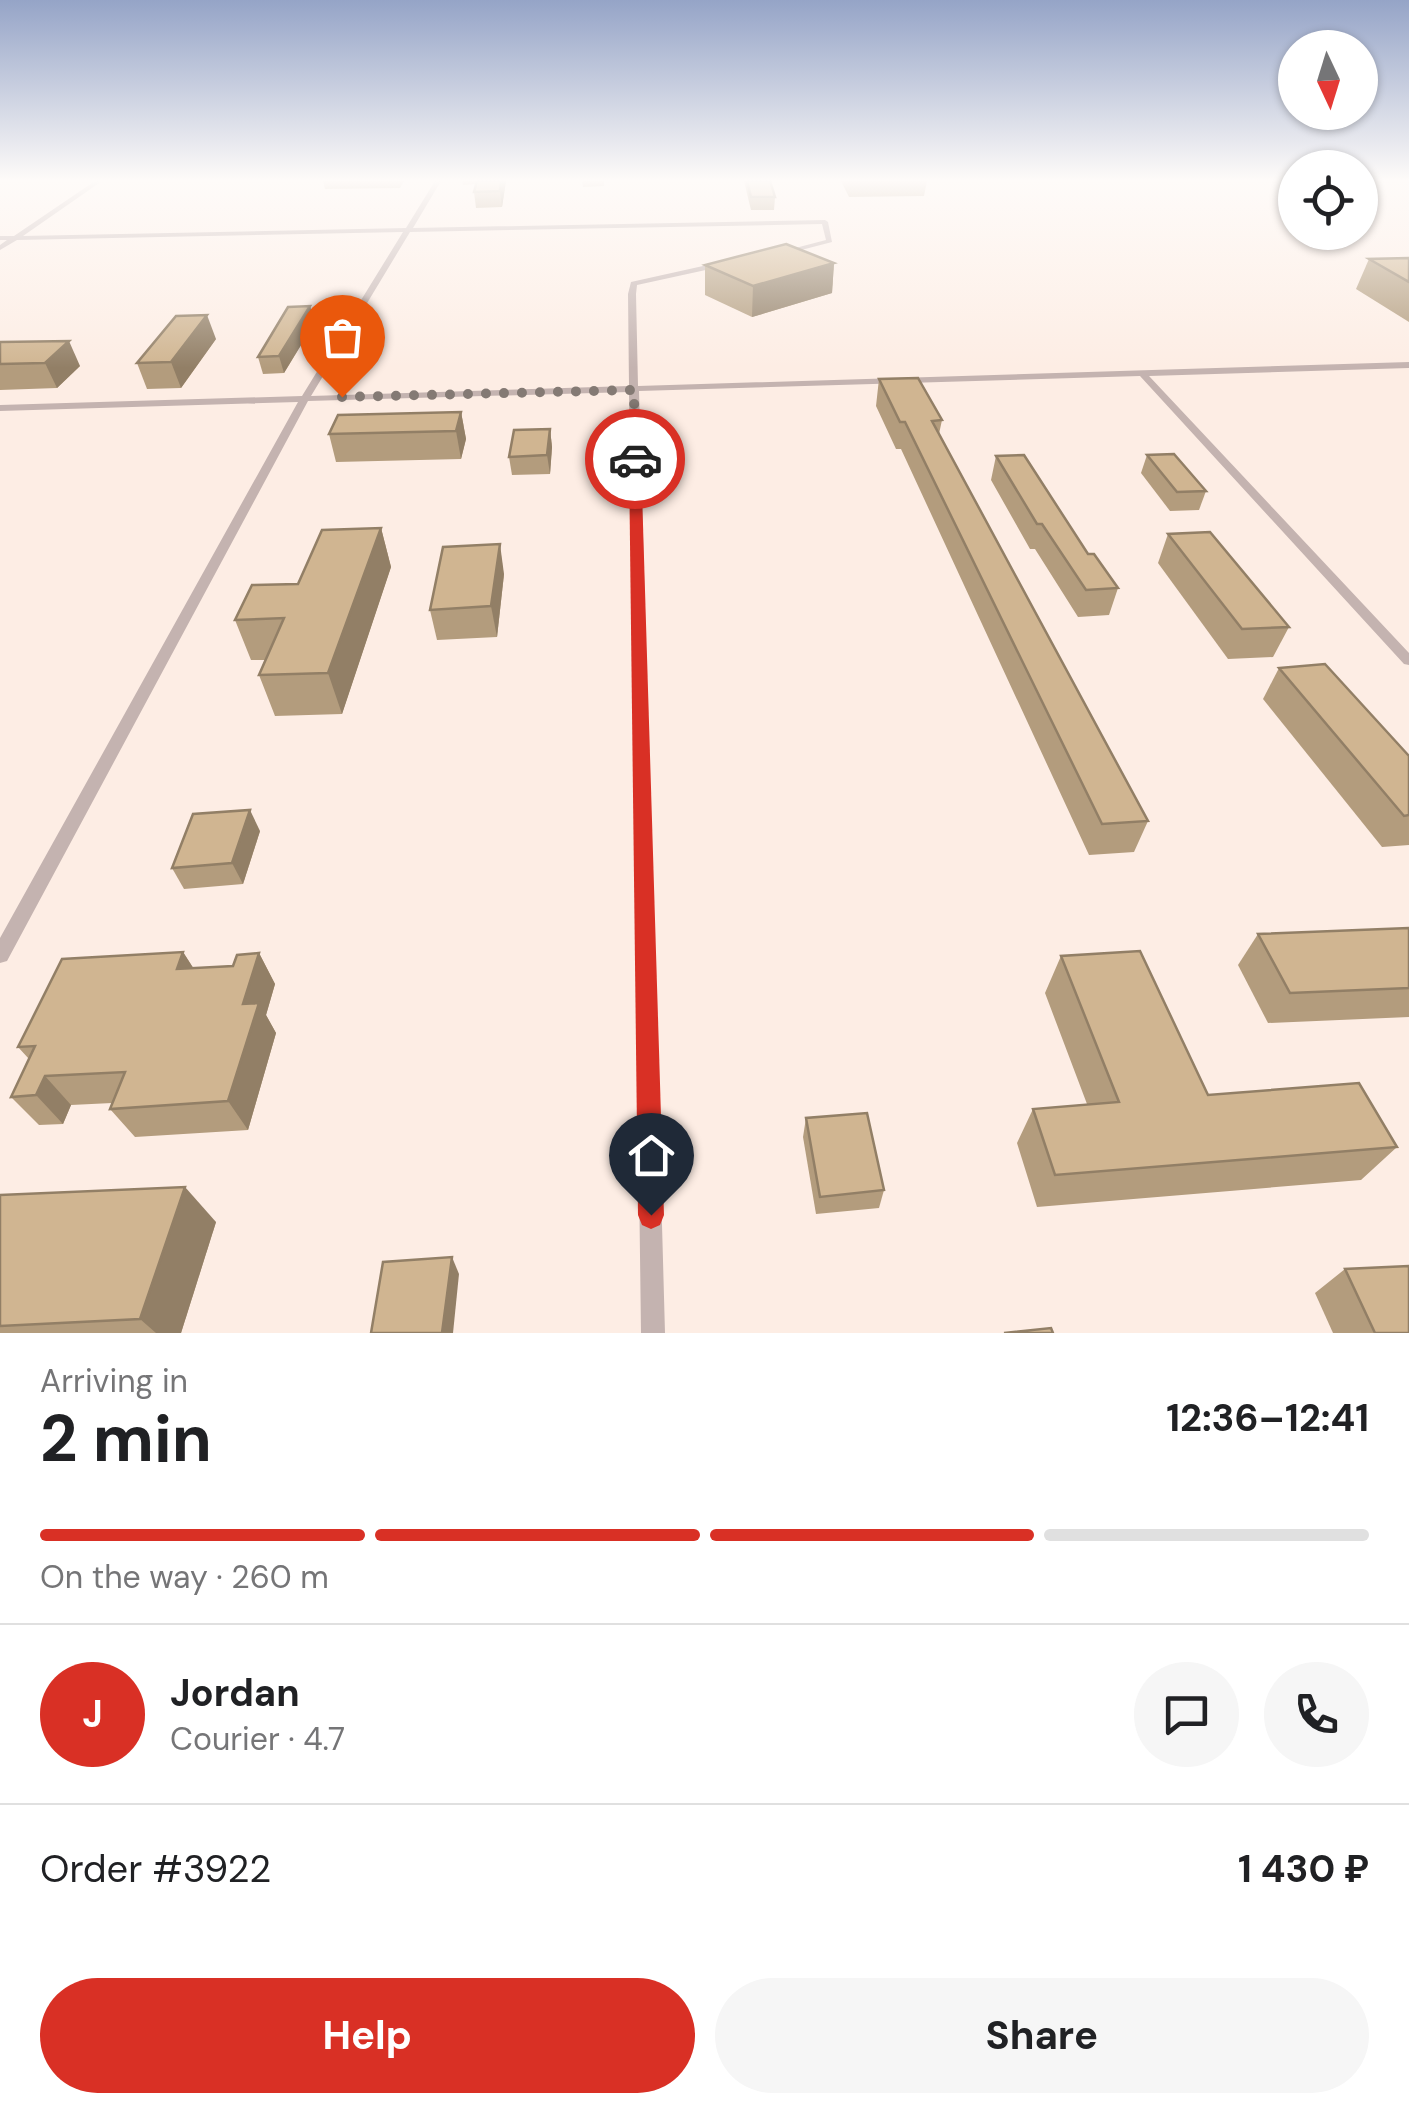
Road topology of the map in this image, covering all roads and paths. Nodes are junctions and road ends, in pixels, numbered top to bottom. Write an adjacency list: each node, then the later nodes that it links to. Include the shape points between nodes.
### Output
1 (398, 243): 8 (lane)
2 (820, 243): 3 (lane)
3 (774, 254)
4 (737, 261): 7 (lane, via 634,284)
5 (1409, 365): 6 (lane)
6 (1142, 374): 7 (lane); 10 (lane)
7 (634, 390): 8 (lane); 12 (lane)
8 (305, 398): 9 (lane); 11 (lane)
9 (0, 408)
10 (1409, 661)
11 (0, 956)
12 (654, 1333)

